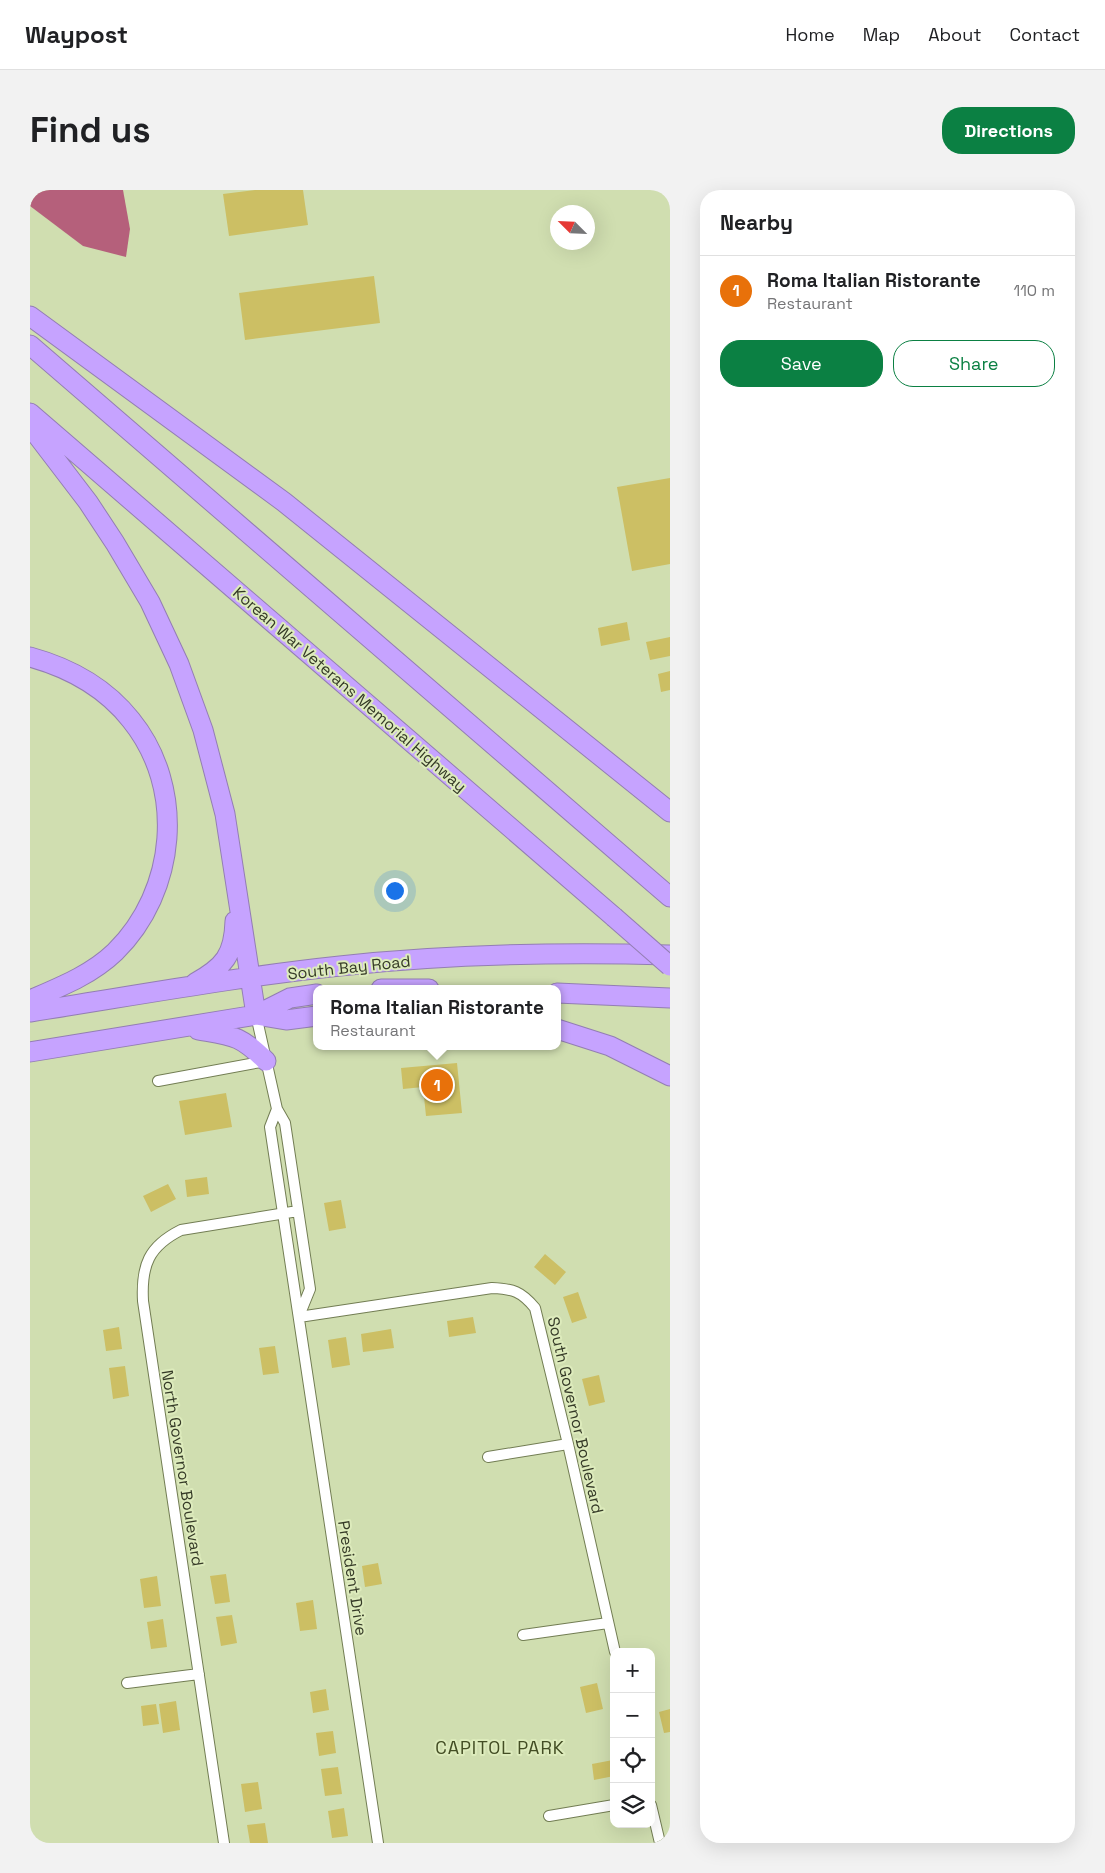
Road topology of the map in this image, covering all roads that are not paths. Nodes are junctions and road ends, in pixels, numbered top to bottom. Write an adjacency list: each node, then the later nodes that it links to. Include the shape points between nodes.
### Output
1 (30, 316): 6 (highway, via 284,502)
2 (30, 345): 8 (highway)
3 (30, 413): 10 (highway, Korean War Veterans Memorial Highway, bridge)
4 (30, 426): 7 (highway, via 115,543 165,633 190,693 213,764)
5 (30, 657): 16 (highway, via 65,669 91,683 132,721 146,742 161,779 168,824 161,875 143,917 131,933 100,965 62,987)
6 (670, 812)
7 (236, 884): 11 (highway); 12 (highway, via 234,938 228,955 216,970)
8 (670, 898)
9 (670, 955): 11 (highway, South Bay Road, via 450,958 342,966)
10 (670, 966)
11 (251, 978): 12 (highway, South Bay Road); 18 (highway)
12 (184, 988): 17 (highway, South Bay Road)
13 (561, 993): 15 (highway)
14 (313, 995): 18 (highway, South Bay Road, via 290,998)
15 (670, 998)
16 (30, 1000)
17 (30, 1012)
18 (256, 1015): 19 (highway, via 286,1020); 20 (highway, South Bay Road); 23 (street, President Drive)
19 (313, 1017)
20 (185, 1027): 22 (highway, South Bay Road); 23 (highway, via 239,1038)
21 (561, 1030): 24 (highway, via 610,1046)
22 (30, 1052)
23 (266, 1061): 25 (street); 26 (street, President Drive)
24 (670, 1076)
25 (158, 1080)
26 (276, 1109): 27 (street, President Drive, via 285,1123); 28 (street, President Drive, via 270,1128)
27 (298, 1211): 28 (street, North Governor Boulevard); 29 (street, President Drive, via 310,1289)
28 (283, 1213): 29 (street, President Drive); 35 (street, North Governor Boulevard, via 181,1230 154,1248 144,1271 142,1301)
29 (299, 1317): 30 (street, South Governor Boulevard, via 492,1288 517,1291 535,1308); 41 (street, President Drive)
30 (568, 1444): 31 (street); 32 (street, South Governor Boulevard)
31 (488, 1458)
32 (608, 1623): 33 (street); 34 (street, South Governor Boulevard)
33 (523, 1635)
34 (614, 1648)
35 (199, 1674): 36 (street); 40 (street, North Governor Boulevard)
36 (127, 1683)
37 (610, 1806): 38 (street)
38 (549, 1816)
39 (655, 1822): 42 (street)
40 (224, 1843)
41 (378, 1843)
42 (660, 1843)

